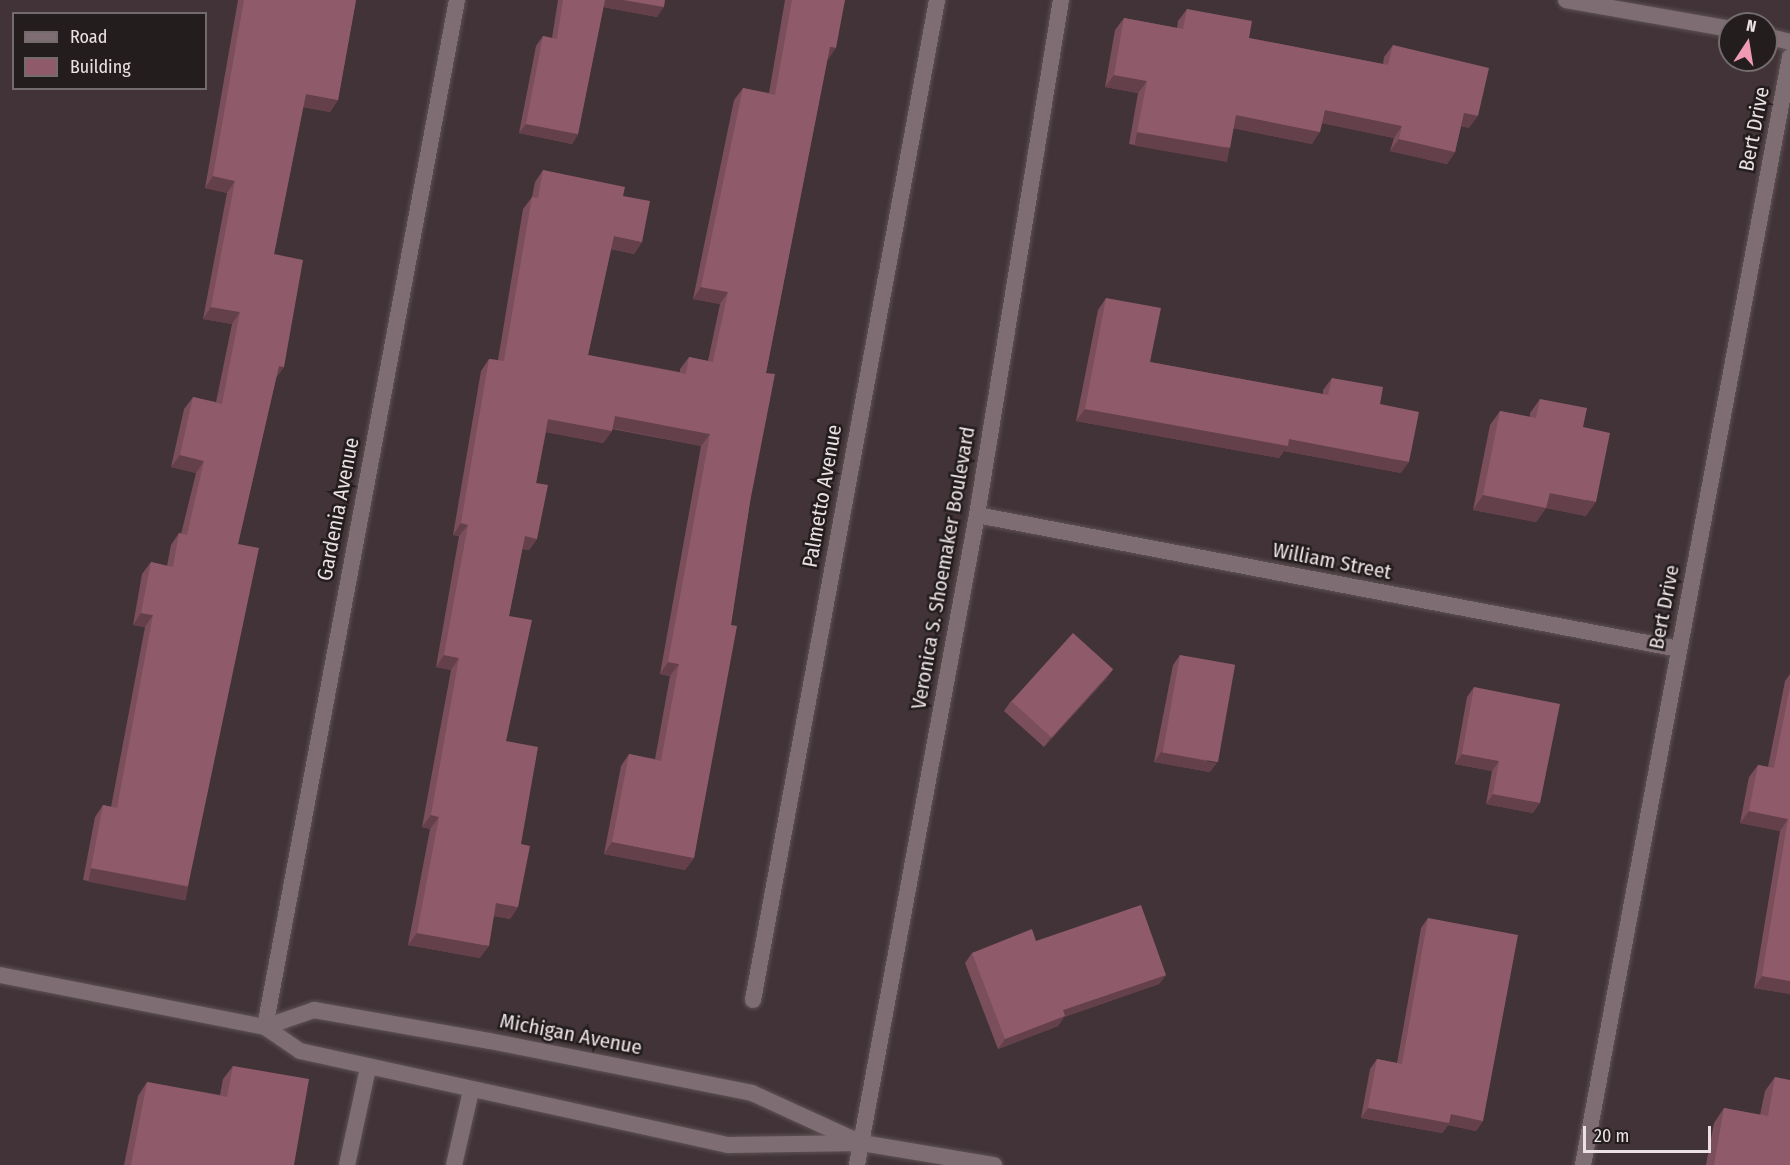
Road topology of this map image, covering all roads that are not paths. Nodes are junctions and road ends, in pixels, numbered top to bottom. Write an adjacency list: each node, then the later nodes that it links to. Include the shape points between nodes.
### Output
1 (457, 0): 11 (street, Gardenia Avenue)
2 (937, 0): 10 (street, Palmetto Avenue)
3 (1061, 0): 7 (street, Veronica S. Shoemaker Boulevard)
4 (1566, 0): 5 (street)
5 (1718, 27)
6 (1790, 57): 8 (street, Bert Drive)
7 (977, 514): 8 (street, William Street); 14 (street, Veronica S. Shoemaker Boulevard)
8 (1679, 649): 19 (street, Bert Drive)
9 (0, 975): 11 (street, Michigan Avenue)
10 (753, 1000)
11 (265, 1027): 12 (street, Michigan Avenue, via 300,1052); 14 (street, Michigan Avenue, via 314,1010 524,1048 752,1093)
12 (368, 1068): 13 (street, Michigan Avenue); 15 (street)
13 (471, 1091): 14 (street, Michigan Avenue, via 728,1145); 16 (street)
14 (862, 1143): 17 (street, Veronica S. Shoemaker Boulevard); 18 (street, Michigan Avenue)
15 (347, 1165)
16 (454, 1165)
17 (858, 1165)
18 (994, 1165)
19 (1583, 1165)

